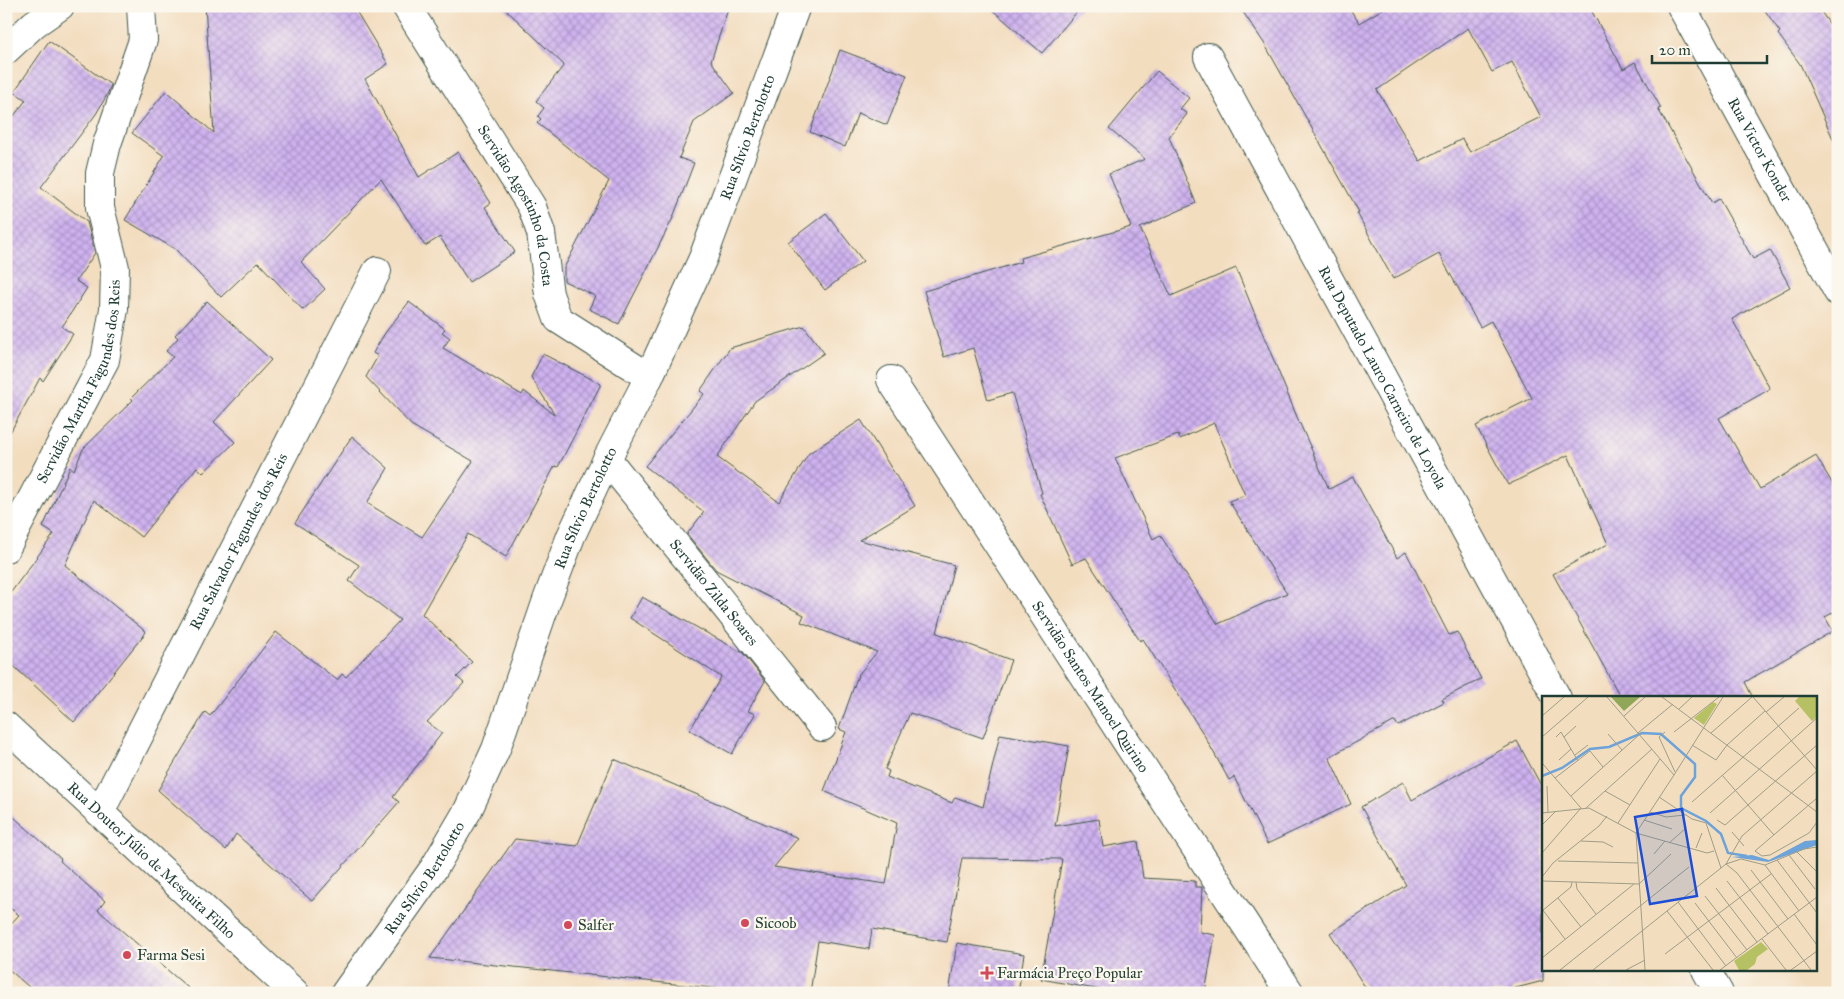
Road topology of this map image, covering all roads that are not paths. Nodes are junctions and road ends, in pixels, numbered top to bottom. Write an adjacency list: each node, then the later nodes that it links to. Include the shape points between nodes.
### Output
1 (60, 6): 6 (street)
2 (141, 6): 13 (street, Servidão Martha Fagundes dos Reis, via 143,40 100,173 100,208 115,268 114,309 105,360)
3 (406, 6): 10 (street, Servidão Agostinho da Costa, via 532,206 541,233 549,294 558,319)
4 (796, 6): 10 (street, Rua Sílvio Bertolotto, via 703,258)
5 (1681, 6): 9 (street, Rua Victor Konder)
6 (6, 50)
7 (1208, 57): 14 (street, Rua Deputado Lauro Carneiro de Loyola)
8 (377, 271): 17 (street, Rua Salvador Fagundes dos Reis)
9 (1838, 292)
10 (650, 376): 12 (street, Rua Sílvio Bertolotto)
11 (891, 380): 21 (street, Servidão Santos Manoel Quirino)
12 (607, 458): 16 (street, Servidão Zilda Soares); 20 (street, Rua Sílvio Bertolotto, via 571,536 496,749 468,810 434,868)
13 (6, 548)
14 (1556, 696)
15 (6, 726): 17 (street, Rua Doutor Júlio de Mesquita Filho)
16 (822, 727)
17 (100, 812): 19 (street, Rua Doutor Júlio de Mesquita Filho)
18 (1707, 972): 22 (street)
19 (295, 993)
20 (345, 993)
21 (1290, 993)
22 (1718, 993)

